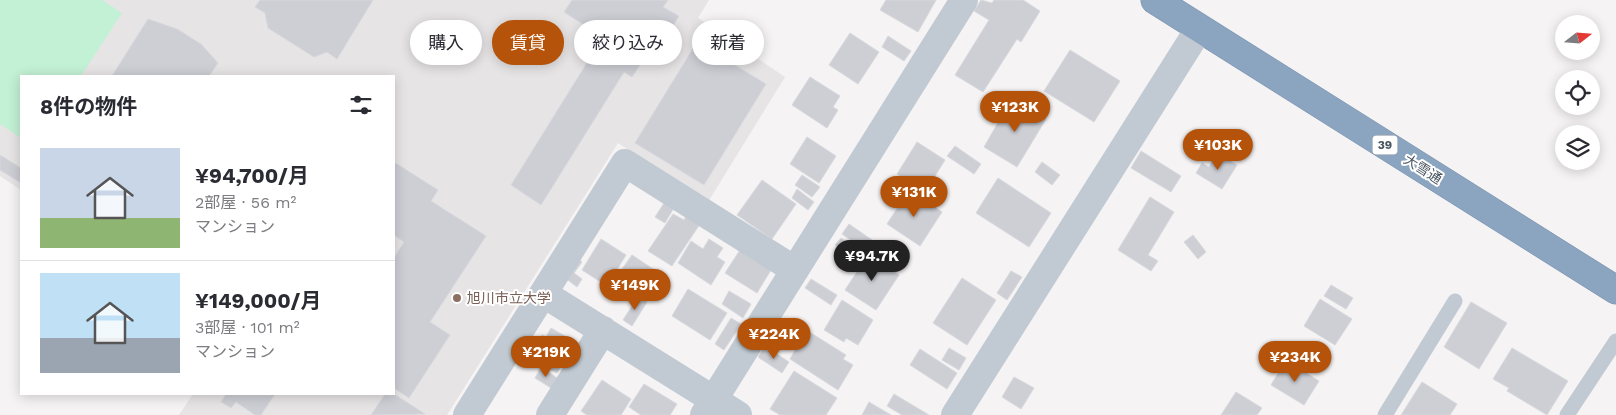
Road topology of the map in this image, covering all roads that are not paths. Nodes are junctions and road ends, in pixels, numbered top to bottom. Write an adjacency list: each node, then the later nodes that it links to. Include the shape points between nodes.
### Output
1 (964, 0): 4 (street)
2 (1155, 0): 3 (highway, 大雪通 / 39)
3 (1199, 29): 5 (highway, 大雪通 / 39); 14 (street)
4 (795, 270): 6 (street, via 625,163); 10 (street)
5 (1616, 290)
6 (544, 294): 8 (street); 11 (street)
7 (1455, 301): 15 (lane)
8 (603, 330): 10 (street); 12 (street)
9 (1616, 341): 16 (lane)
10 (709, 407): 13 (street)
11 (467, 415)
12 (550, 415)
13 (738, 415)
14 (955, 415)
15 (1385, 415)
16 (1567, 415)

